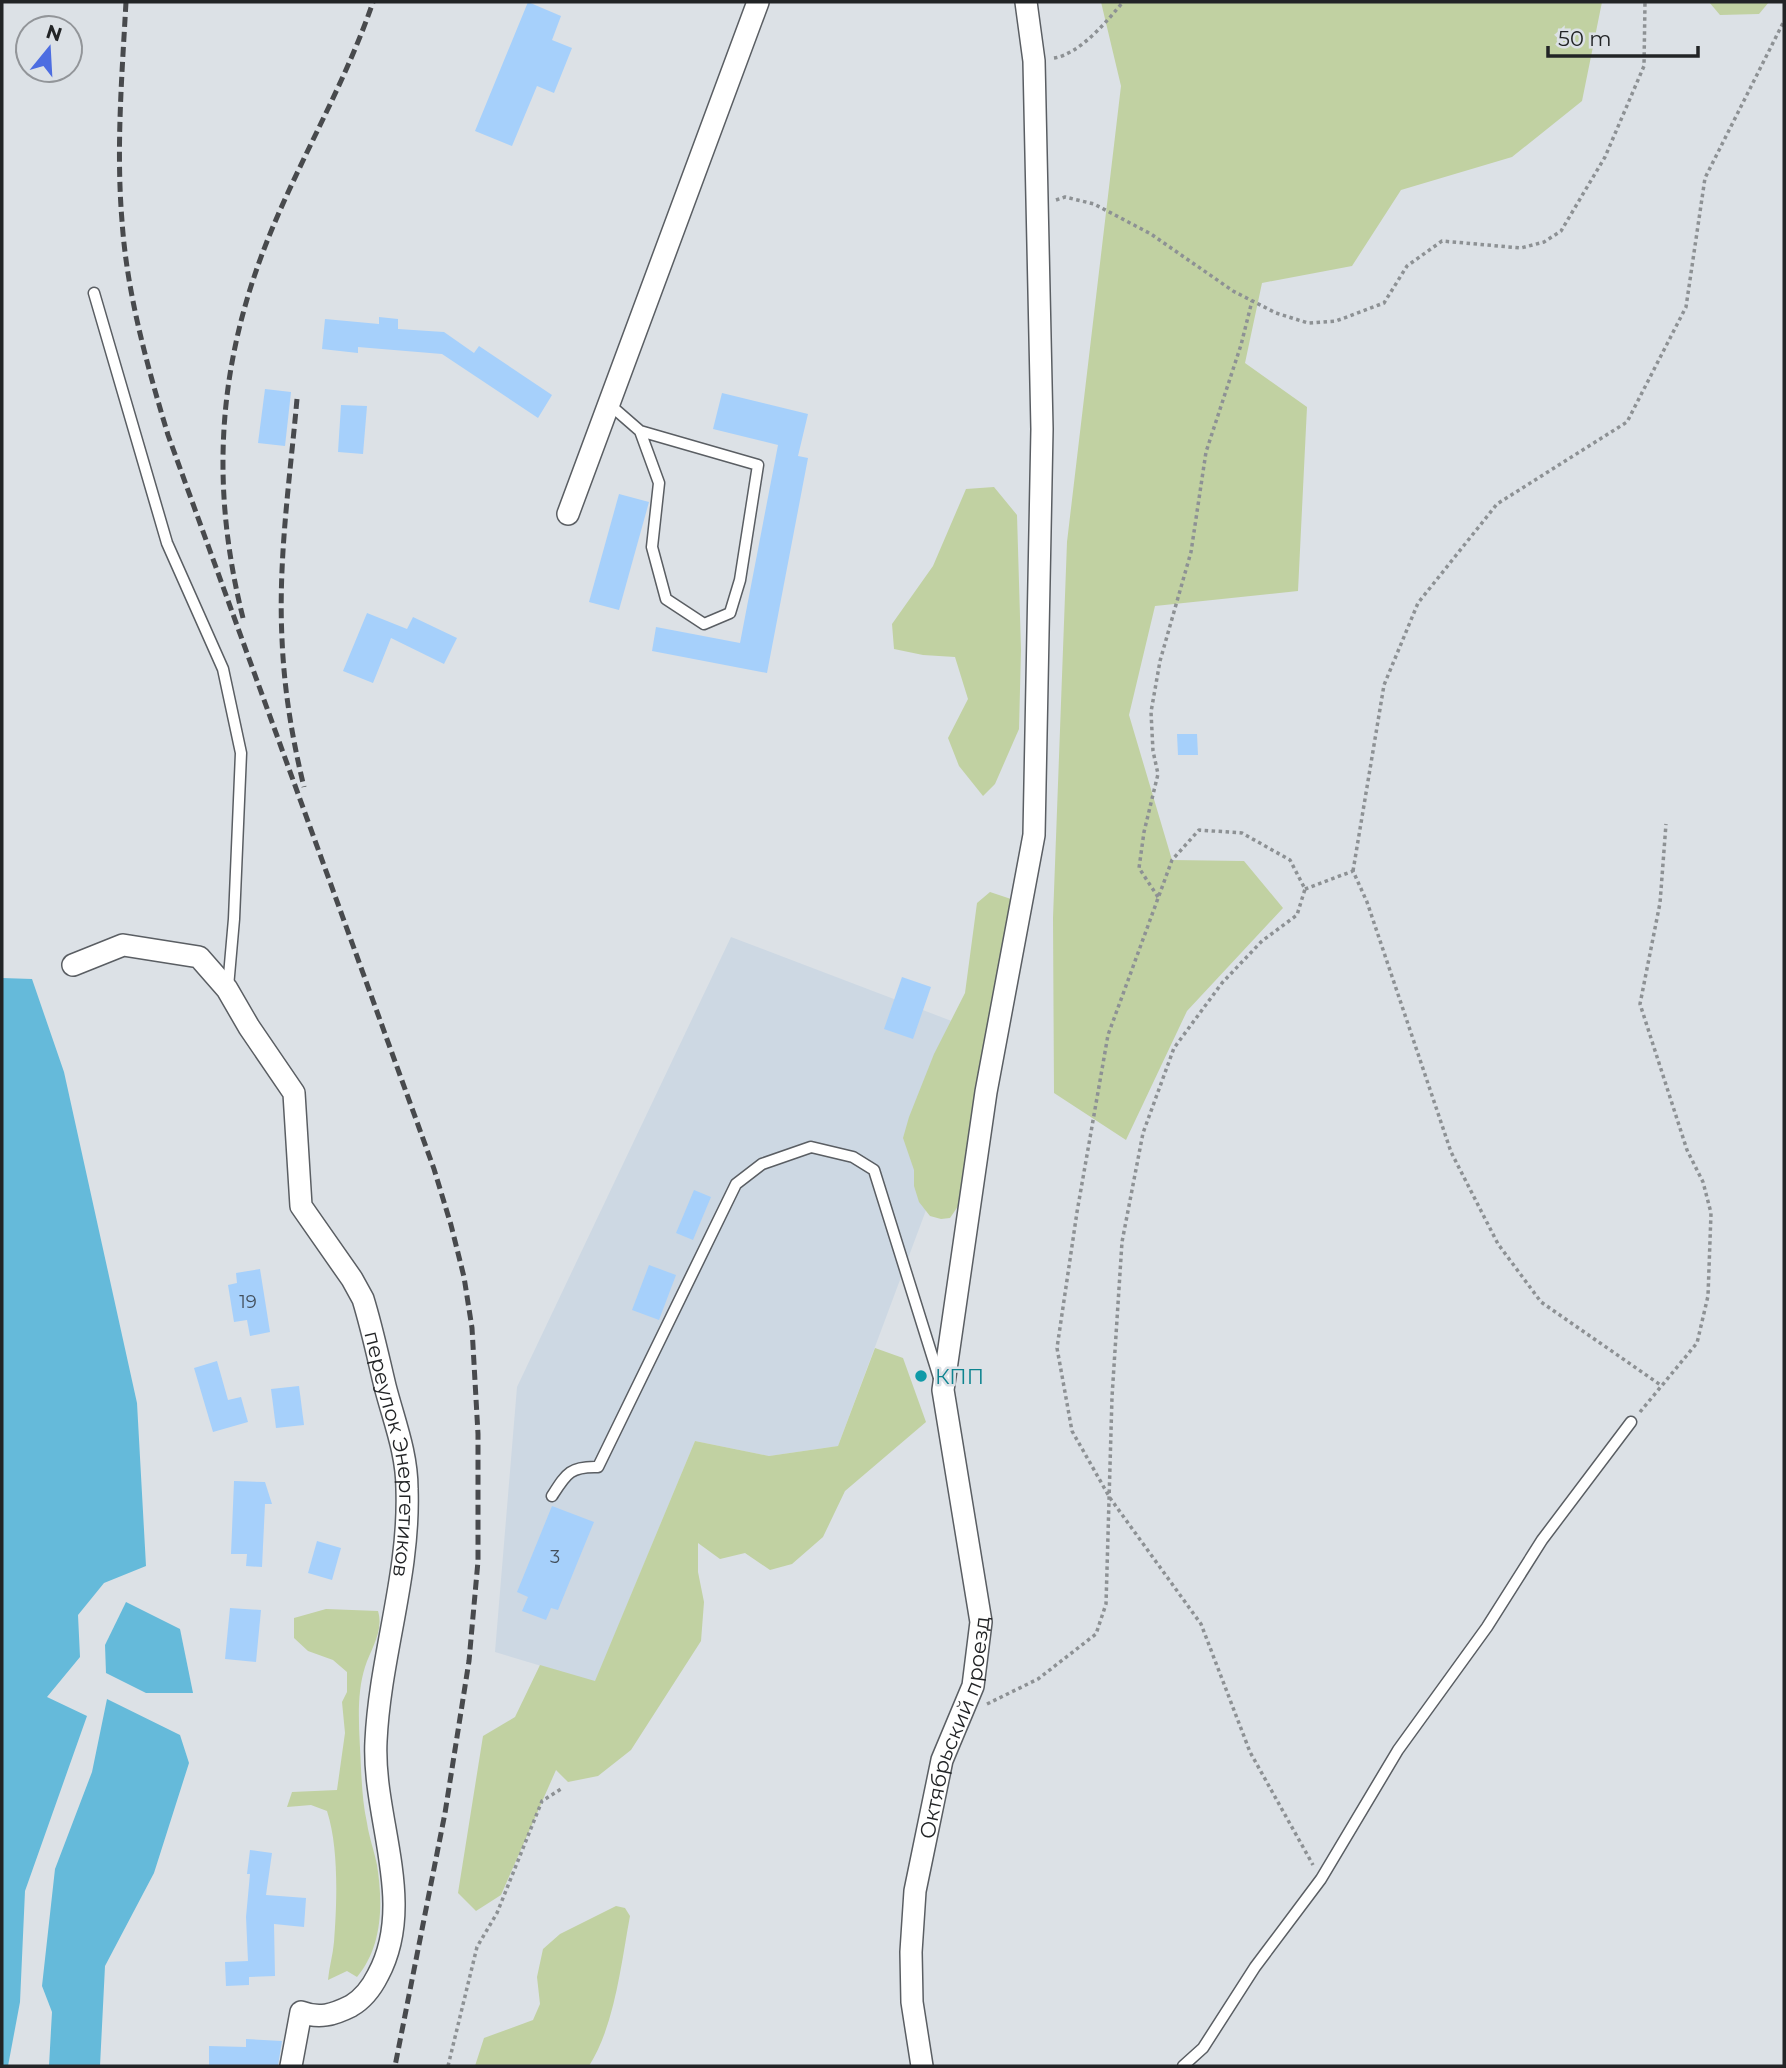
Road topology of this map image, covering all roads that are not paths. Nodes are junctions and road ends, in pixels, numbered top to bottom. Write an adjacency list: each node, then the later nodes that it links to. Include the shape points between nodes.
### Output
1 (758, 2): 4 (street)
2 (1026, 2): 9 (street, Октябрьский проезд, via 1034,61 1042,429 1034,835 986,1092)
3 (94, 293): 8 (lane, via 167,542 223,669 241,752)
4 (609, 404): 5 (lane); 6 (street)
5 (640, 431): 5 (lane, via 758,465 740,579 730,613 704,624 666,599 652,547 659,483)
6 (568, 514)
7 (73, 965): 8 (street, переулок Энергетиков, via 123,945 199,957)
8 (227, 989): 12 (street, переулок Энергетиков, via 294,1093 301,1206 362,1299 401,1441 408,1491 401,1576 376,1741 395,1899 391,1939 374,1983 354,2004 327,2015 313,2017 301,2012)
9 (943, 1390): 11 (lane, via 874,1170 853,1157 811,1147 762,1164 736,1184 598,1467 568,1472); 13 (street, Октябрьский проезд, via 981,1622 973,1686 942,1759 915,1891 912,2002)
10 (1631, 1422): 14 (lane, via 1542,1540 1487,1628 1398,1750 1321,1879 1255,1967 1203,2048)
11 (552, 1496)
12 (291, 2066)
13 (922, 2066)
14 (1183, 2066)

